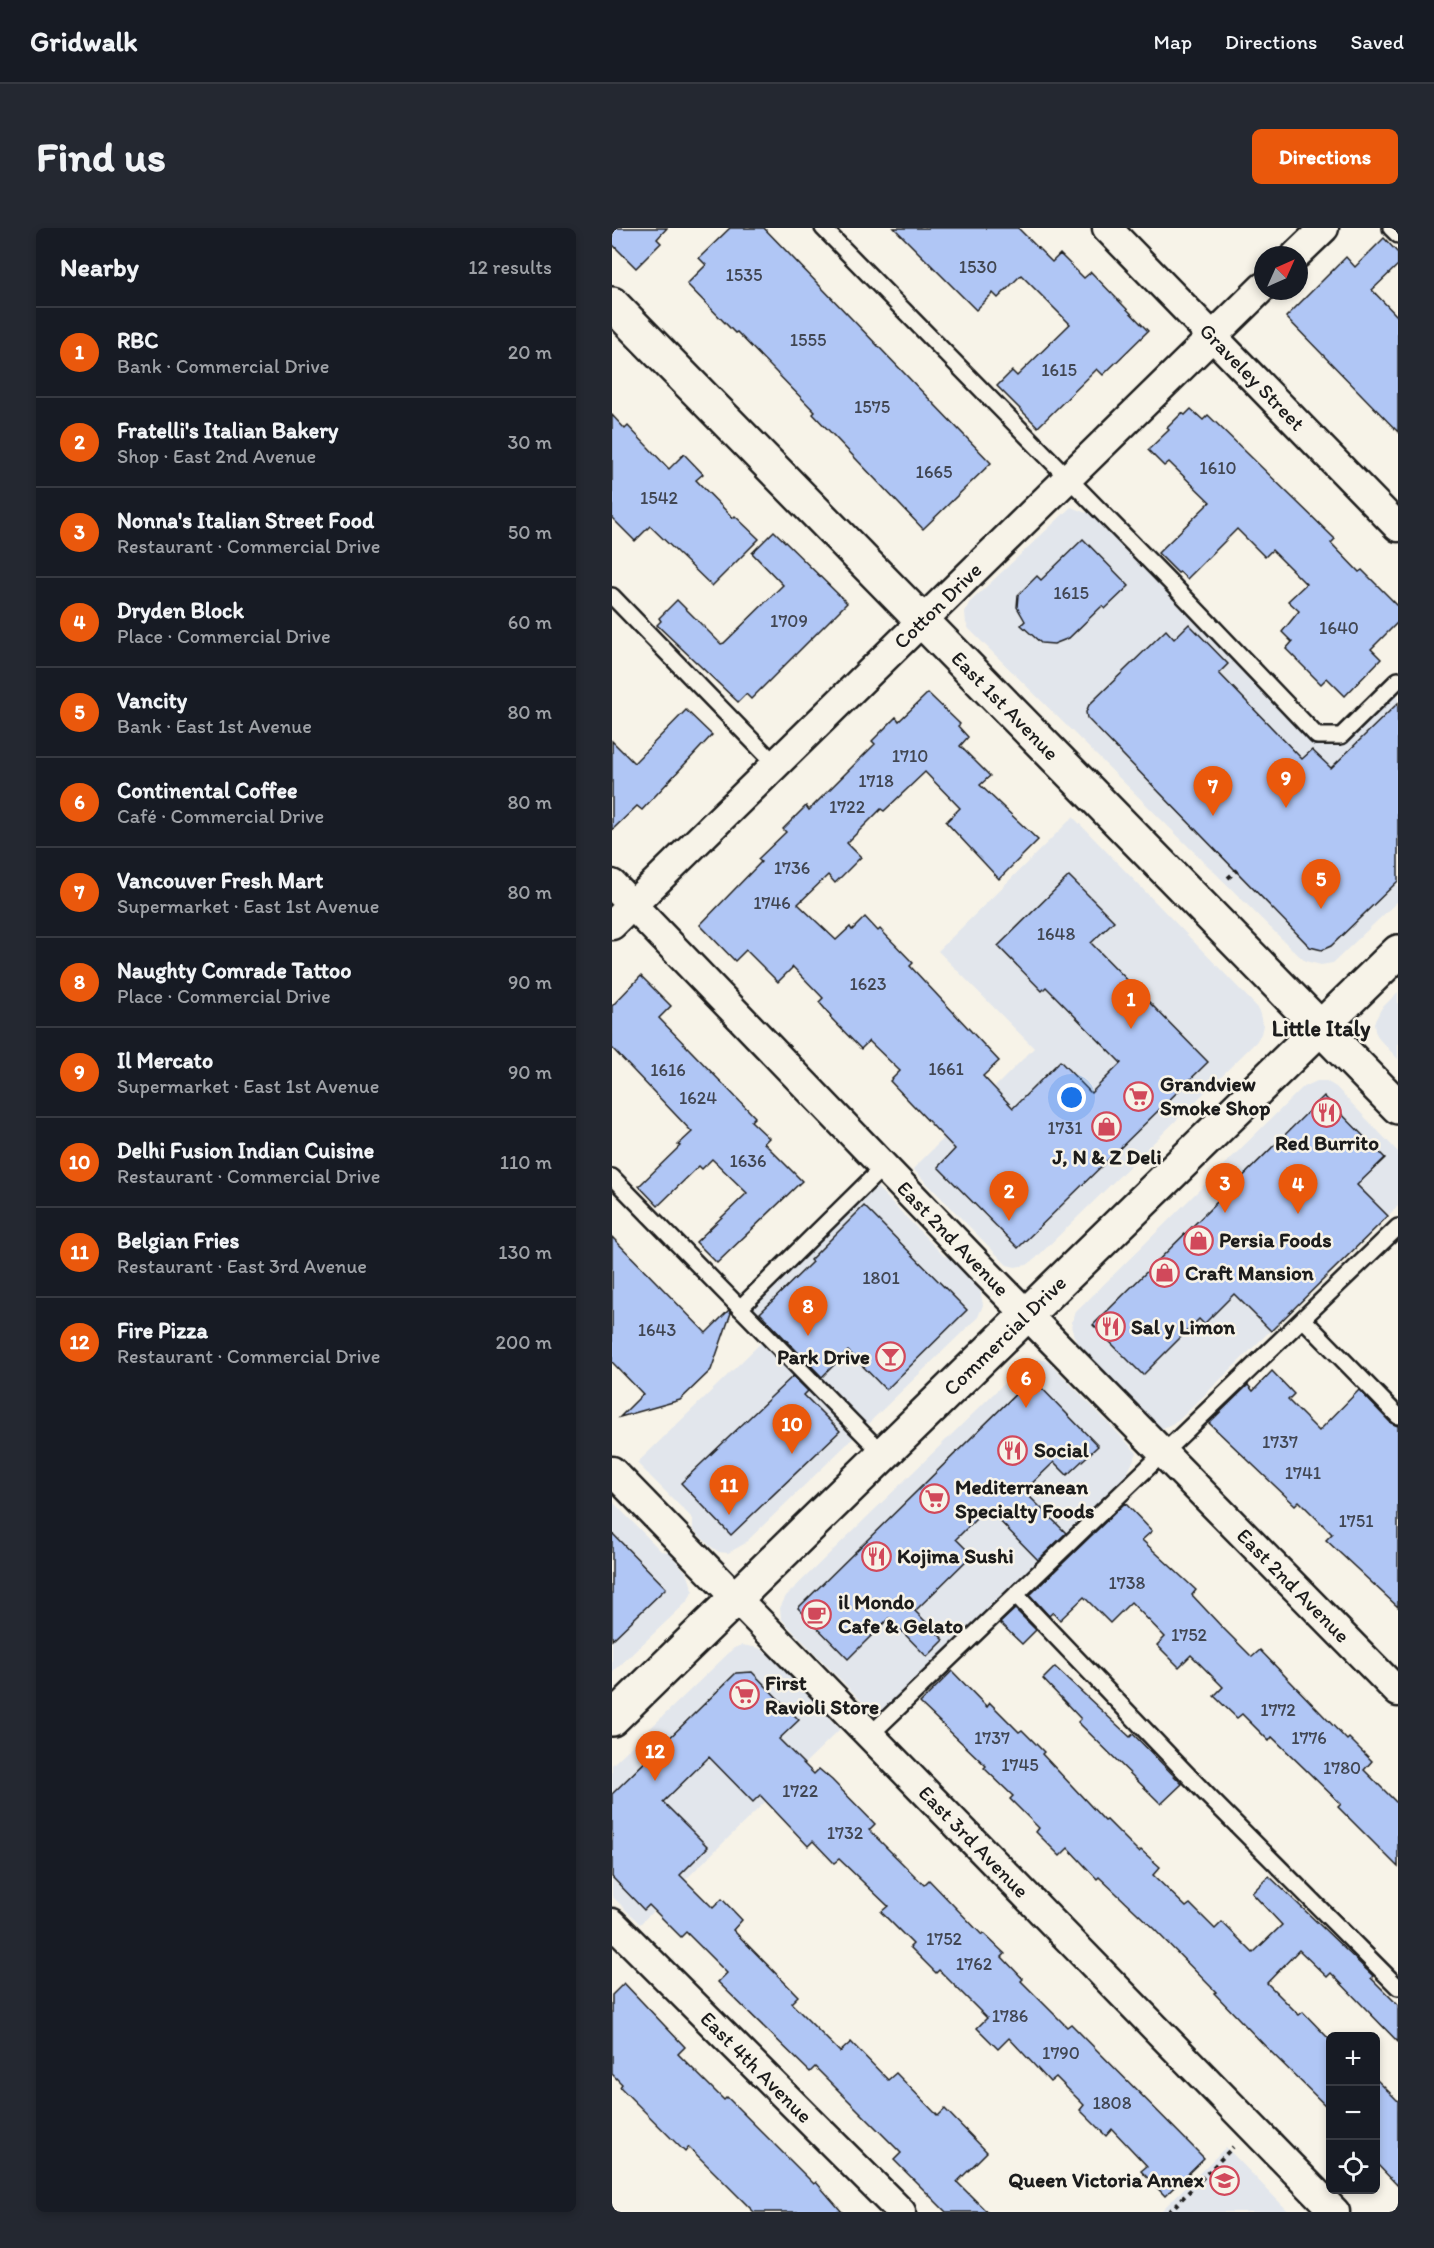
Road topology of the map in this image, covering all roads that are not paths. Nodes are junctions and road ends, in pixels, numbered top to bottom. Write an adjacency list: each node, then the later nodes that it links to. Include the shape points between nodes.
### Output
1 (823, 228): 10 (lane)
2 (1107, 228): 9 (street, Graveley Street)
3 (1324, 228): 6 (street)
4 (1391, 228): 5 (lane)
5 (1398, 235)
6 (1305, 246)
7 (1254, 296): 9 (street, Cotton Drive)
8 (612, 304): 13 (main road, East 1st Avenue)
9 (1213, 336): 10 (street, Cotton Drive); 11 (street, Graveley Street)
10 (1067, 478): 13 (street, Cotton Drive); 14 (lane, via 1317,736 1341,736)
11 (1398, 526)
12 (612, 596): 15 (lane)
13 (923, 621): 15 (street, Cotton Drive); 20 (main road, East 1st Avenue)
14 (1398, 680)
15 (775, 764): 17 (street, Cotton Drive)
16 (612, 884): 17 (street, East 2nd Avenue)
17 (632, 905): 18 (street, Cotton Drive); 22 (street, East 2nd Avenue)
18 (612, 925)
19 (1398, 952): 20 (main road, Commercial Drive)
20 (1321, 1028): 21 (main road, East 1st Avenue); 26 (main road, Commercial Drive)
21 (1398, 1107)
22 (884, 1166): 25 (lane); 26 (street, East 2nd Avenue)
23 (612, 1177): 25 (lane)
24 (1398, 1227): 27 (lane)
25 (740, 1308): 30 (lane)
26 (1027, 1315): 29 (street, East 2nd Avenue); 30 (main road, Commercial Drive)
27 (1303, 1319): 28 (lane); 29 (lane)
28 (1398, 1416)
29 (1163, 1452): 32 (lane); 34 (street, East 2nd Avenue)
30 (883, 1454): 33 (main road, Commercial Drive)
31 (614, 1476): 33 (street, East 3rd Avenue)
32 (1016, 1595): 36 (lane); 38 (lane)
33 (736, 1598): 35 (main road, Commercial Drive); 36 (street, East 3rd Avenue)
34 (1398, 1692)
35 (612, 1719)
36 (870, 1735): 40 (street, East 3rd Avenue)
37 (615, 1930): 39 (street, East 4th Avenue)
38 (1398, 1987)
39 (901, 2212)
40 (1335, 2212)

